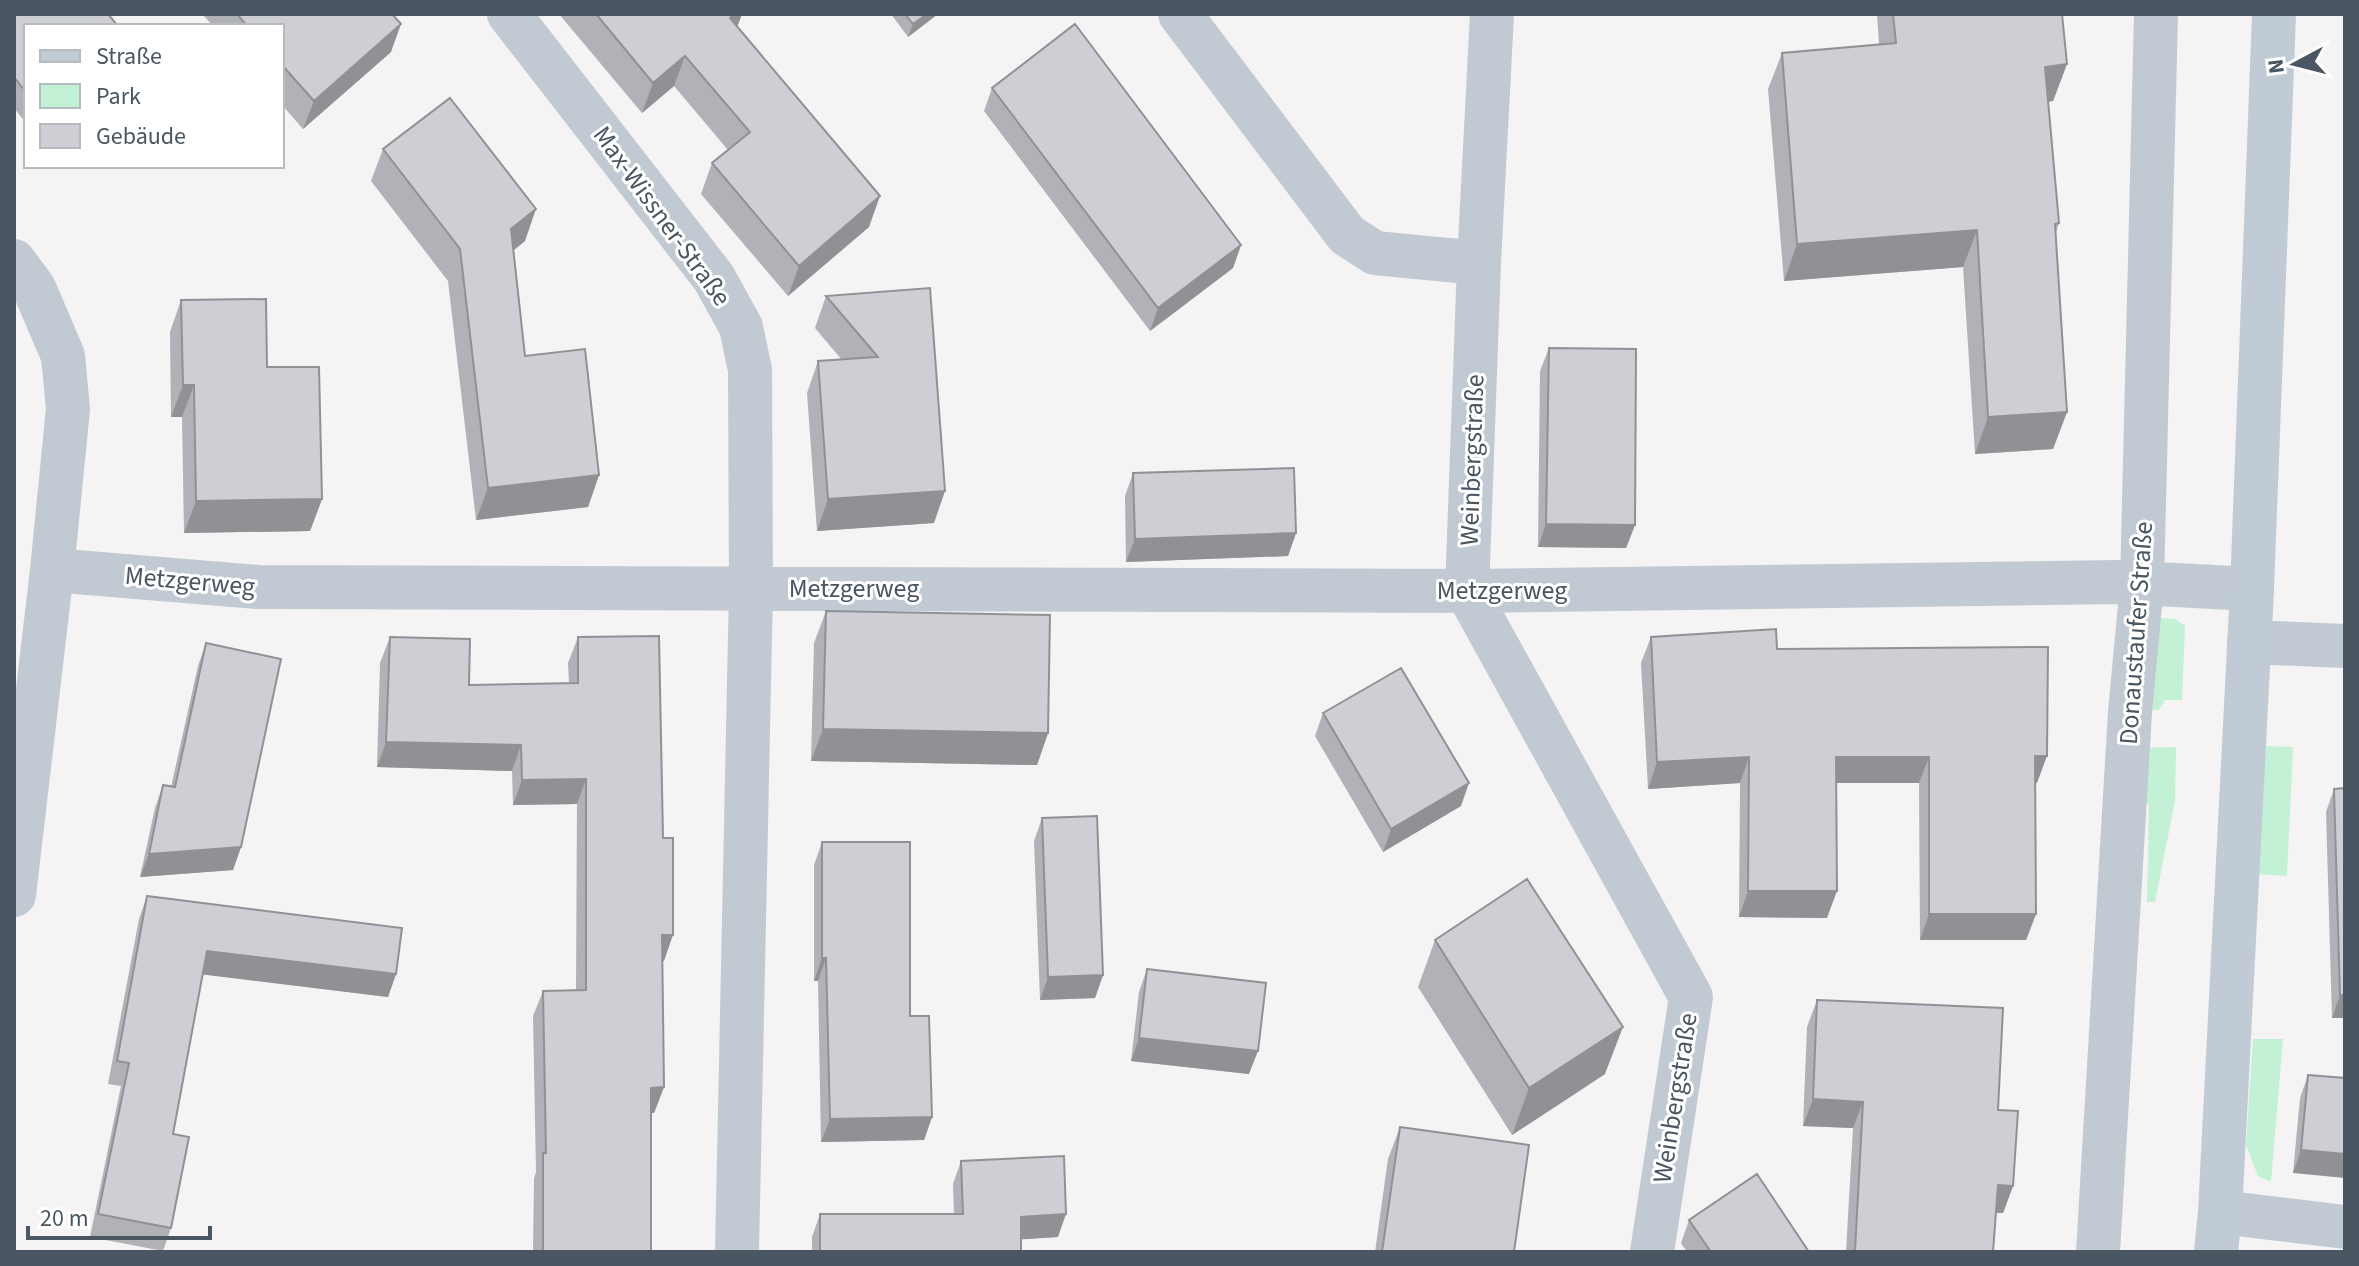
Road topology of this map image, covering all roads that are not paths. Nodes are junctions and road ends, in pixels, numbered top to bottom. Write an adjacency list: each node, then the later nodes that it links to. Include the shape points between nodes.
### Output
1 (509, 14): 10 (street, Max-Wissner-Straße, via 714,278 741,327 750,370)
2 (1180, 14): 7 (street, via 1347,235 1375,253)
3 (1492, 14): 7 (street, Weinbergstraße)
4 (2156, 14): 9 (street, Donaustaufer Straße)
5 (2274, 14): 11 (main road)
6 (14, 261): 8 (street, via 34,288 63,356 68,409)
7 (1479, 263): 12 (street, Weinbergstraße)
8 (52, 570): 10 (street, Metzgerweg, via 258,587); 15 (street)
9 (2142, 584): 11 (street, Metzgerweg); 12 (street, Metzgerweg); 20 (street, Donaustaufer Straße)
10 (751, 588): 12 (street, Metzgerweg); 18 (street, Metzgerweg)
11 (2252, 589): 13 (main road)
12 (1467, 591): 19 (street, Weinbergstraße, via 1691,997)
13 (2249, 642): 14 (street); 17 (main road)
14 (2345, 646)
15 (14, 895)
16 (2345, 1227): 17 (street)
17 (2218, 1232)
18 (737, 1252)
19 (1652, 1252)
20 (2098, 1252)

